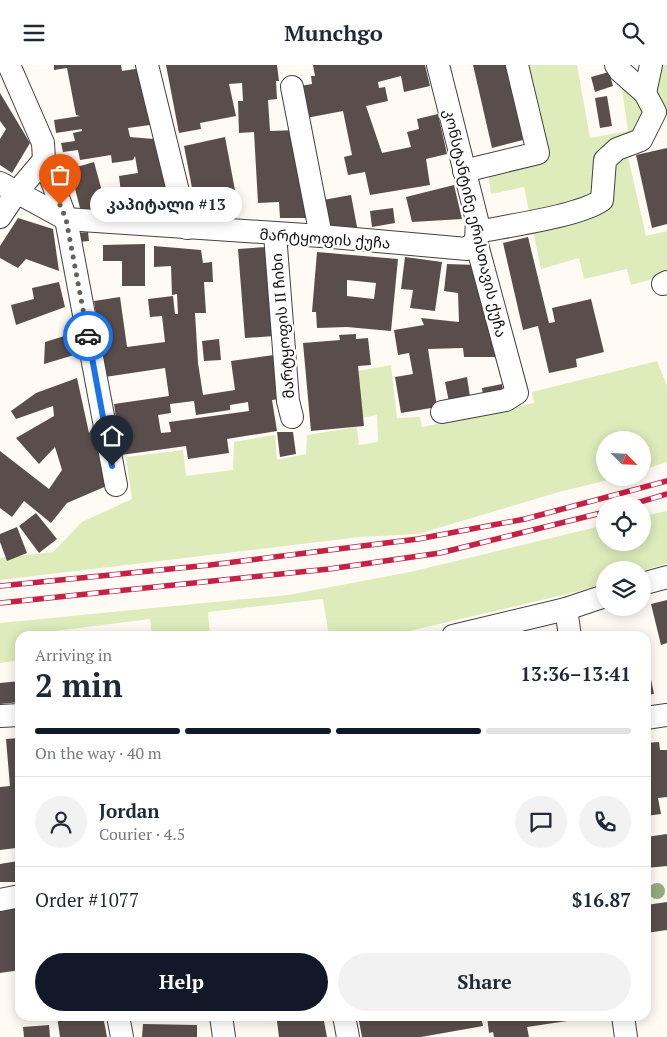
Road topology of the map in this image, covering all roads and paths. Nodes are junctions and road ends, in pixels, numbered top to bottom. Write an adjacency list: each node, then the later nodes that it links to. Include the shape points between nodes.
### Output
1 (9, 65): 9 (street, via 43,143)
2 (147, 65): 14 (street)
3 (438, 65): 10 (street, კონსტანტინე ერისთავის ქუჩა)
4 (517, 65): 10 (street, via 538,153)
5 (616, 65): 8 (street)
6 (651, 65): 8 (street)
7 (292, 87): 16 (street)
8 (645, 93): 17 (street, მარტყოფის ქუჩა, via 656,112 641,140 617,149 605,160 602,200 572,212)
9 (44, 161): 11 (street); 13 (street)
10 (464, 171): 17 (street, კონსტანტინე ერისთავის ქუჩა, via 477,220)
11 (8, 188): 12 (street); 13 (street, მარტყოფის ქუჩა)
12 (0, 217)
13 (66, 219): 14 (street, მარტყოფის ქუჩა); 20 (street)
14 (187, 228): 15 (street, მარტყოფის ქუჩა)
15 (275, 234): 16 (street, მარტყოფის ქუჩა); 19 (street, მარტყოფის II ჩიხი, via 288,401)
16 (322, 236): 17 (street, მარტყოფის ქუჩა, via 467,249)
17 (477, 236): 18 (street, კონსტანტინე ერისთავის ქუჩა, via 517,393 506,400)
18 (442, 412)
19 (292, 417)
20 (116, 485)
21 (667, 577): 22 (street)
22 (651, 582)
23 (596, 599): 24 (street)
24 (566, 609): 25 (street); 26 (street)
25 (474, 631)
26 (569, 631)
27 (15, 715): 29 (street)
28 (667, 715): 30 (street)
29 (0, 716)
30 (651, 717)
31 (15, 897): 32 (street)
32 (0, 900)
33 (119, 1021): 37 (street)
34 (222, 1021): 38 (street)
35 (345, 1021): 39 (street)
36 (624, 1021): 40 (street)
37 (122, 1037)
38 (224, 1037)
39 (348, 1037)
40 (626, 1037)

